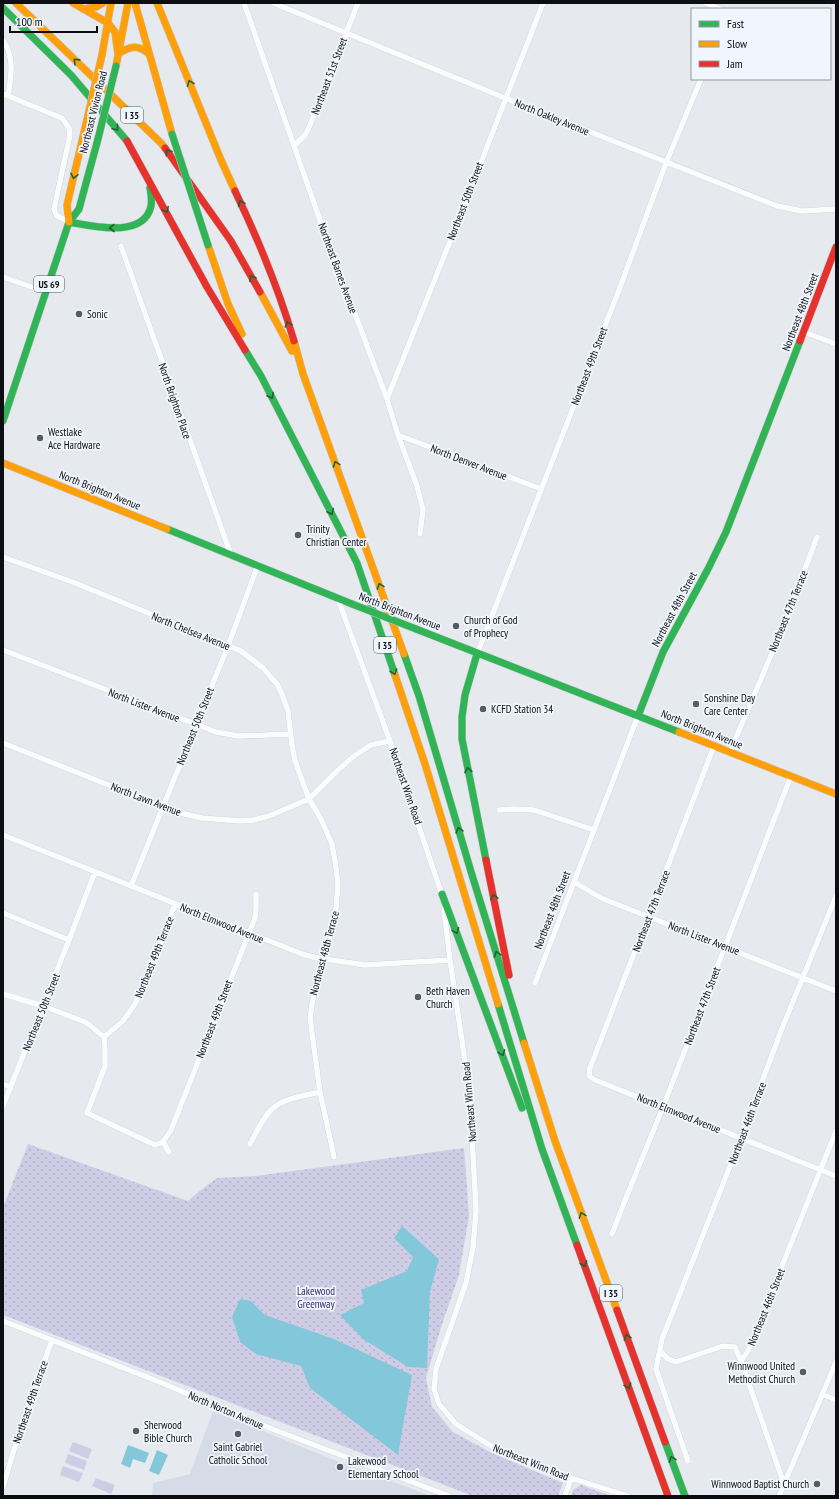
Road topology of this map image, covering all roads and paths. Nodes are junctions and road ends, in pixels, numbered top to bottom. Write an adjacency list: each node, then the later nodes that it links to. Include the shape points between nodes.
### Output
1 (16, 3): 35 (main road, I 35, one-way to 1, via 231,241 161,143)
2 (73, 3): 15 (main road)
3 (103, 3): 15 (main road)
4 (111, 3): 16 (main road, Northeast Vivion Road / US 69)
5 (128, 3): 19 (main road, Northeast Vivion Road / US 69)
6 (135, 3): 20 (main road)
7 (157, 3): 35 (main road, one-way to 7, via 288,321 265,260)
8 (244, 3): 24 (street, Northeast Barnes Avenue)
9 (273, 3): 17 (street, North Oakley Avenue)
10 (358, 3): 17 (street, Northeast 51st Street)
11 (543, 3): 23 (street, Northeast 50th Street)
12 (706, 3): 14 (street)
13 (3, 8): 26 (main road, I 35, one-way to 26, via 71,75 129,143)
14 (718, 8)
15 (83, 9): 16 (main road)
16 (108, 23): 19 (main road, via 116,32); 28 (main road, Northeast Vivion Road / US 69, one-way to 28, bridge, via 67,205)
17 (346, 32): 23 (street, North Oakley Avenue); 24 (street, Northeast 51st Street, via 308,130)
18 (3, 40): 22 (street, via 12,64)
19 (118, 54): 20 (main road, via 129,47 138,46); 28 (main road, Northeast Vivion Road / US 69, bridge, via 79,209)
20 (149, 54): 36 (main road, bridge, via 172,134 228,304)
21 (701, 80): 25 (street, Northeast 49th Street)
22 (5, 95): 28 (street, via 59,116 67,124 70,135 54,209 57,216)
23 (505, 98): 25 (street, North Oakley Avenue); 37 (street, Northeast 50th Street)
24 (294, 145): 37 (street, Northeast Barnes Avenue)
25 (666, 162): 27 (street, North Oakley Avenue, via 785,209 811,212); 41 (street, Northeast 49th Street, via 619,290)
26 (147, 176): 28 (main road, one-way to 28, via 152,206 148,216 140,224 112,229); 36 (main road, I 35, one-way to 36, via 207,287)
27 (836, 209)
28 (69, 222): 32 (main road, Northeast Vivion Road / US 69)
29 (121, 246): 44 (street, North Brighton Place)
30 (836, 247): 33 (main road, Northeast 48th Street)
31 (3, 277): 32 (street)
32 (46, 292): 38 (main road, Northeast Vivion Road / US 69)
33 (804, 332): 34 (street); 51 (main road, Northeast 48th Street, via 726,532 663,652)
34 (836, 344)
35 (303, 374): 85 (main road, I 35, one-way to 35, via 472,875 420,696)
36 (261, 376): 97 (main road, I 35, one-way to 97, via 357,563 425,764)
37 (387, 399): 39 (street, Northeast Barnes Avenue)
38 (3, 421)
39 (398, 435): 41 (street, North Denver Avenue); 42 (street, Northeast Barnes Avenue, via 423,510)
40 (3, 463): 44 (main road, North Brighton Avenue)
41 (540, 489): 50 (street, Northeast 49th Street)
42 (420, 534)
43 (817, 537): 57 (street, Northeast 47th Terrace, via 783,627)
44 (231, 555): 46 (main road, North Brighton Avenue)
45 (3, 557): 48 (street, North Chelsea Avenue, via 75,583)
46 (258, 565): 47 (main road, North Brighton Avenue); 48 (street, Northeast 50th Street)
47 (338, 599): 50 (main road, North Brighton Avenue, bridge); 54 (street, Northeast Winn Road)
48 (228, 646): 52 (street, Northeast 50th Street); 53 (street, North Chelsea Avenue, via 255,661 277,684 288,711)
49 (3, 650): 52 (street, North Lister Avenue)
50 (477, 654): 51 (main road, North Brighton Avenue); 85 (main road, one-way to 50, via 462,739 465,690)
51 (638, 716): 56 (main road, North Brighton Avenue); 64 (street, Northeast 48th Street)
52 (196, 725): 53 (street, North Lister Avenue, via 230,735); 62 (street, Northeast 50th Street)
53 (291, 734): 59 (street, North Chelsea Avenue, via 293,753)
54 (390, 741): 61 (street, North Lawn Avenue, via 371,745 354,756); 70 (street, Northeast Winn Road)
55 (3, 743): 62 (street, North Lawn Avenue)
56 (714, 746): 57 (main road, North Brighton Avenue); 74 (street, Northeast 47th Terrace)
57 (730, 752): 58 (main road, North Brighton Avenue)
58 (791, 776): 60 (main road, North Brighton Avenue); 77 (street, Northeast 47th Street)
59 (301, 779): 61 (street, Northeast 48th Terrace)
60 (836, 794)
61 (309, 799): 62 (street, North Lawn Avenue, via 261,818 241,821 202,818); 78 (street, Northeast 48th Terrace, via 332,844 338,885 334,919)
62 (162, 807): 68 (street, Northeast 50th Street)
63 (499, 810): 64 (street, via 534,810)
64 (594, 830): 67 (street, Northeast 48th Street)
65 (3, 835): 66 (street, North Elmwood Avenue)
66 (95, 872): 68 (street, North Elmwood Avenue); 76 (street, Northeast 50th Street)
67 (574, 882): 74 (street, North Lister Avenue, via 601,898); 81 (street, Northeast 48th Street)
68 (131, 886): 72 (street, North Elmwood Avenue)
69 (256, 894): 75 (street, Northeast 49th Street, via 255,918)
70 (442, 894): 79 (street, Northeast Winn Road); 97 (main road, one-way to 97, via 529,1127)
71 (836, 896): 80 (street, Northeast 46th Terrace)
72 (175, 904): 75 (street, North Elmwood Avenue); 86 (street, Northeast 49th Terrace, via 135,1004 123,1021)
73 (3, 913): 76 (street)
74 (648, 917): 77 (street, North Lister Avenue); 87 (street, Northeast 47th Terrace)
75 (248, 933): 78 (street, North Elmwood Avenue); 95 (street, Northeast 49th Street, via 171,1130)
76 (70, 940): 84 (street, Northeast 50th Street)
77 (725, 946): 80 (street, North Lister Avenue); 92 (street, Northeast 47th Street)
78 (322, 959): 79 (street, North Elmwood Avenue, via 365,965); 90 (street, Northeast 48th Terrace, via 310,1018)
79 (450, 960): 111 (street, Northeast Winn Road, via 470,1094 476,1212 473,1248 466,1283 436,1370 434,1388 439,1404 456,1424 496,1449)
80 (804, 978): 82 (street, North Lister Avenue); 94 (street, Northeast 46th Terrace)
81 (535, 983)
82 (836, 991)
83 (3, 994): 84 (street)
84 (44, 1006): 86 (street, via 87,1023); 89 (street, Northeast 50th Street)
85 (518, 1018): 118 (main road, I 35, one-way to 85, via 555,1141)
86 (104, 1037): 95 (street, via 105,1066 87,1113 155,1145)
87 (589, 1076): 92 (street, North Elmwood Avenue)
88 (3, 1084): 89 (street)
89 (10, 1087): 91 (street, Northeast 50th Street)
90 (320, 1092): 96 (street, via 285,1101 274,1107); 99 (street, Northeast 48th Terrace)
91 (3, 1106)
92 (663, 1107): 94 (street, North Elmwood Avenue); 102 (street, Northeast 47th Street)
93 (836, 1131): 100 (street, Northeast 46th Street)
94 (741, 1138): 100 (street, North Elmwood Avenue); 105 (street, Northeast 46th Terrace, via 670,1316)
95 (164, 1142): 98 (street)
96 (250, 1144)
97 (542, 1148): 117 (main road, I 35, one-way to 117)
98 (169, 1152)
99 (334, 1158)
100 (821, 1170): 101 (street, North Elmwood Avenue); 106 (street, Northeast 46th Street, via 748,1351)
101 (836, 1176)
102 (612, 1234)
103 (3, 1321): 104 (street, North Norton Avenue)
104 (52, 1340): 113 (street, Northeast 49th Terrace, via 21,1426); 114 (street, North Norton Avenue, via 272,1429)
105 (660, 1351): 106 (street, via 676,1362 727,1345 735,1347); 110 (street, Northeast 46th Terrace, via 656,1369)
106 (741, 1361): 112 (street)
107 (836, 1362): 108 (street)
108 (822, 1394): 109 (street); 112 (street)
109 (836, 1400)
110 (688, 1461)
111 (571, 1478): 115 (street); 116 (street, Northeast Winn Road)
112 (784, 1484): 119 (street)
113 (3, 1487)
114 (449, 1496)
115 (565, 1496)
116 (628, 1496)
117 (668, 1496)
118 (685, 1496)
119 (780, 1496)

